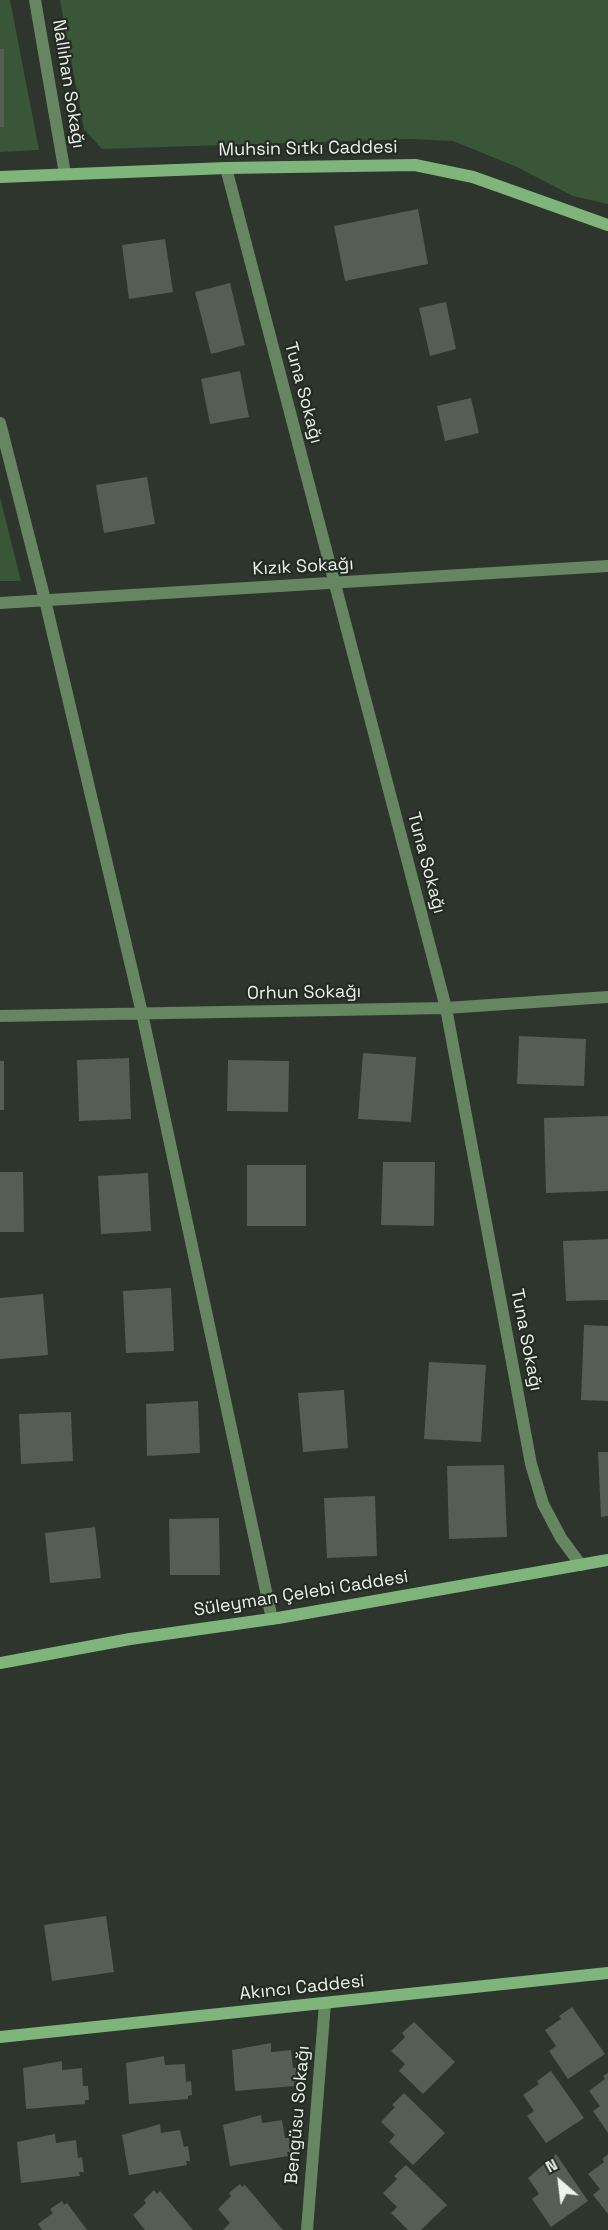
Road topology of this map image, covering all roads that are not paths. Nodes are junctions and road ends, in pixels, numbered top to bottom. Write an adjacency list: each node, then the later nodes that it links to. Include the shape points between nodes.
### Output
1 (35, 0): 3 (street, Nallıhan Sokağı)
2 (226, 168): 3 (street, Muhsin Sıtkı Caddesi); 5 (street, Muhsin Sıtkı Caddesi, via 415,165 474,177); 8 (street, Tuna Sokağı)
3 (65, 174): 4 (street, Muhsin Sıtkı Caddesi)
4 (0, 177)
5 (607, 228)
6 (0, 423): 9 (street)
7 (608, 566): 8 (street, Kızık Sokağı)
8 (334, 583): 9 (street, Kızık Sokağı); 12 (street, Tuna Sokağı)
9 (45, 600): 10 (street, Kızık Sokağı); 13 (street)
10 (0, 603)
11 (608, 997): 12 (street, Orhun Sokağı)
12 (446, 1008): 13 (street, Orhun Sokağı); 16 (street, Tuna Sokağı, via 531,1464 543,1504)
13 (142, 1013): 14 (street, Orhun Sokağı); 17 (street)
14 (0, 1016)
15 (608, 1560): 16 (street, Süleyman Çelebi Caddesi)
16 (581, 1565): 17 (street, Süleyman Çelebi Caddesi)
17 (272, 1619): 18 (street, Süleyman Çelebi Caddesi)
18 (0, 1663)
19 (608, 1973): 20 (street, Akıncı Caddesi)
20 (325, 2003): 21 (street, Akıncı Caddesi); 22 (street, Bengüsu Sokağı)
21 (0, 2037)
22 (307, 2230)

